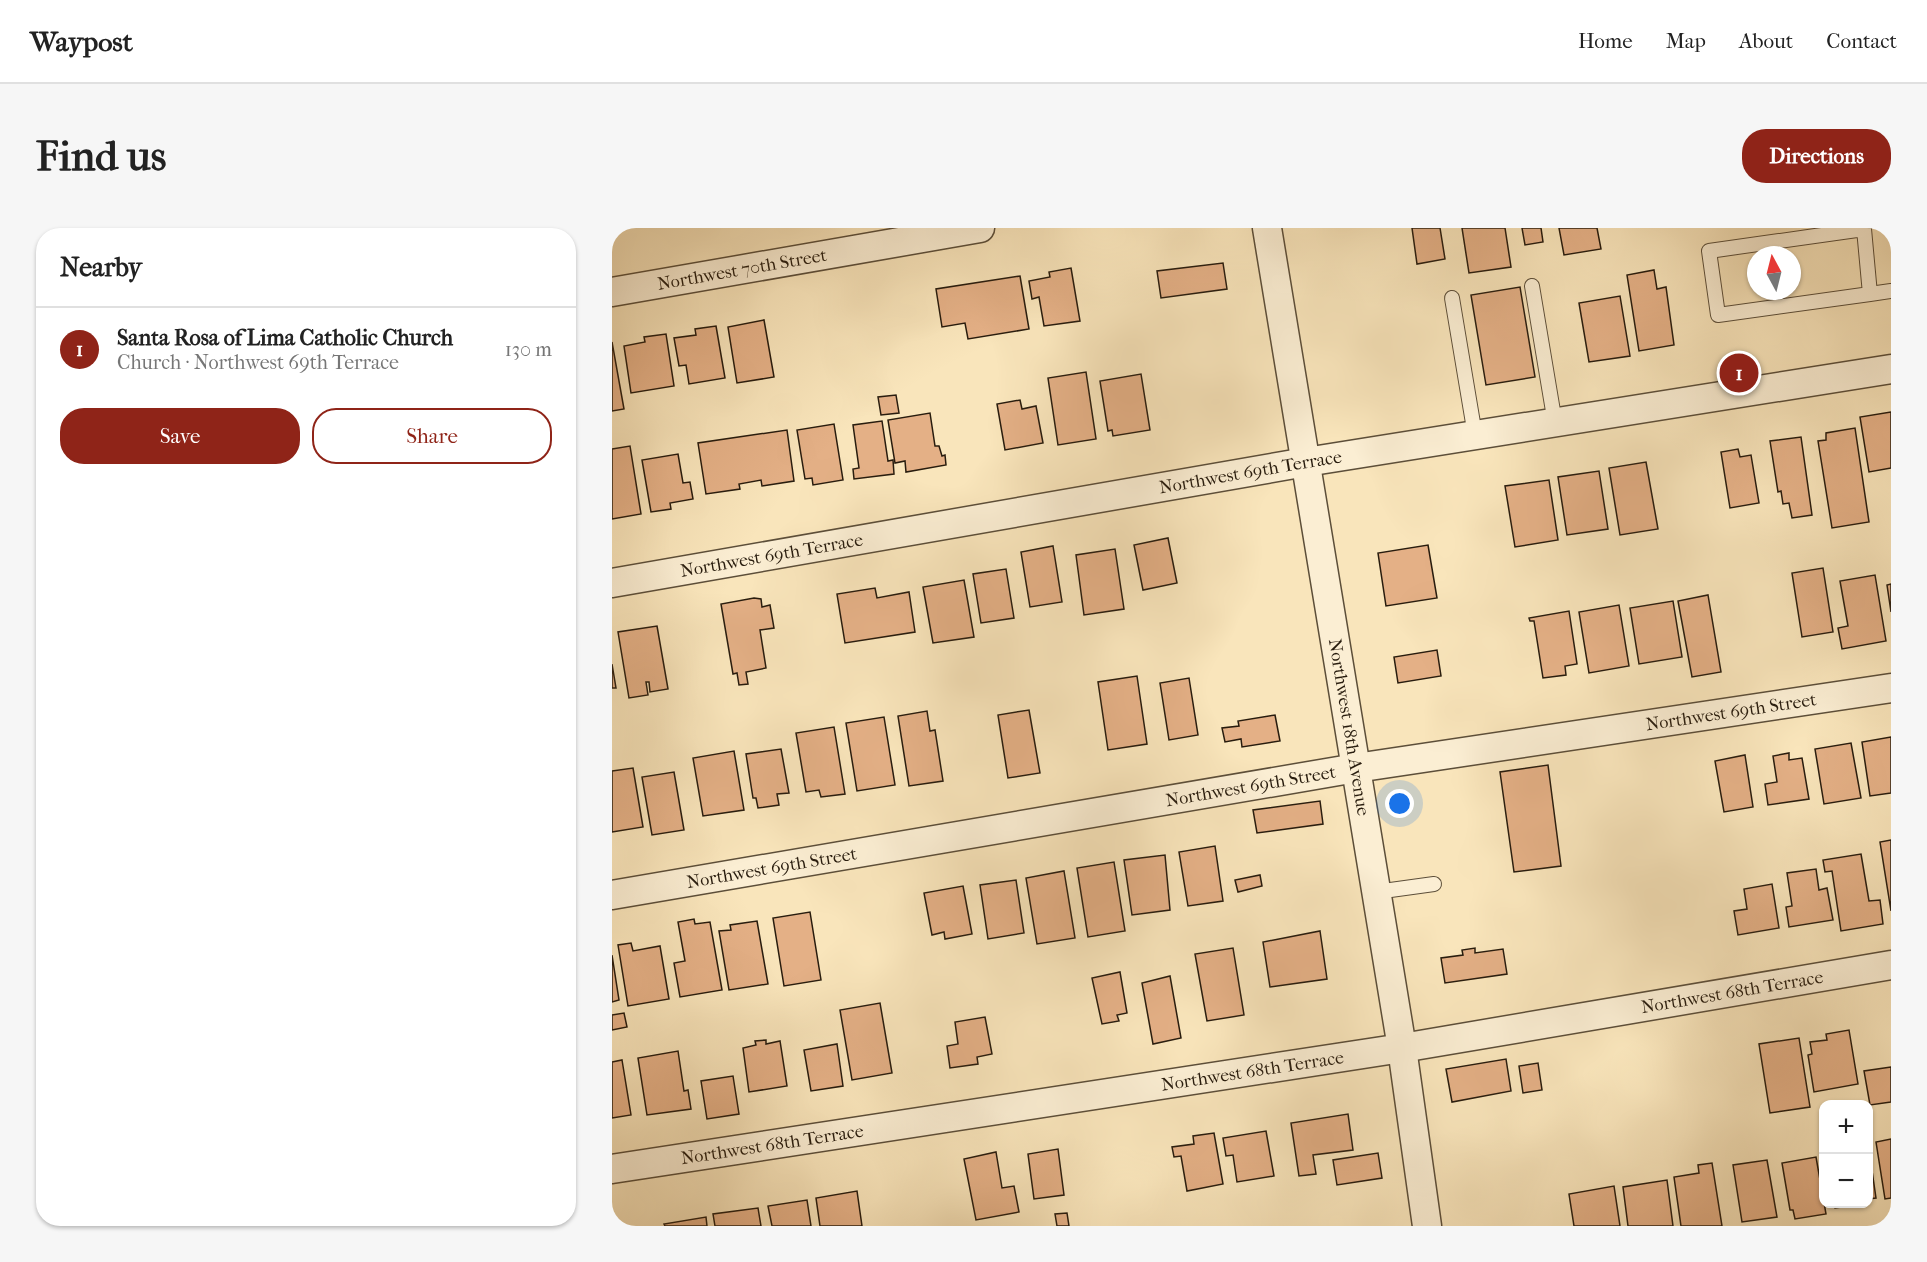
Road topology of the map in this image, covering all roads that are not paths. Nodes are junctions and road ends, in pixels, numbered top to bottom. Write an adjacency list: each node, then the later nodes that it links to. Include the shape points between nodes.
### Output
1 (980, 228): 5 (street, Northwest 70th Street)
2 (1267, 228): 11 (street, Northwest 18th Avenue)
3 (1532, 286): 9 (lane)
4 (1891, 291): 6 (lane)
5 (612, 292)
6 (1870, 294): 6 (lane, via 1718,315 1709,251 1864,229)
7 (1452, 298): 10 (lane)
8 (1891, 369): 9 (street, Northwest 69th Terrace)
9 (1555, 423): 10 (street, Northwest 69th Terrace)
10 (1475, 435): 11 (street, Northwest 69th Terrace)
11 (1306, 462): 12 (street, Northwest 69th Terrace); 14 (street, Northwest 18th Avenue)
12 (612, 583)
13 (1891, 688): 14 (street, Northwest 69th Street)
14 (1356, 768): 16 (street, Northwest 18th Avenue); 17 (street, Northwest 69th Street)
15 (1434, 884): 16 (lane)
16 (1376, 892): 19 (street, Northwest 18th Avenue)
17 (612, 895)
18 (1891, 965): 19 (street, Northwest 68th Terrace)
19 (1402, 1048): 20 (street, Northwest 68th Terrace); 21 (street, Northwest 18th Avenue)
20 (612, 1169)
21 (1427, 1226)

